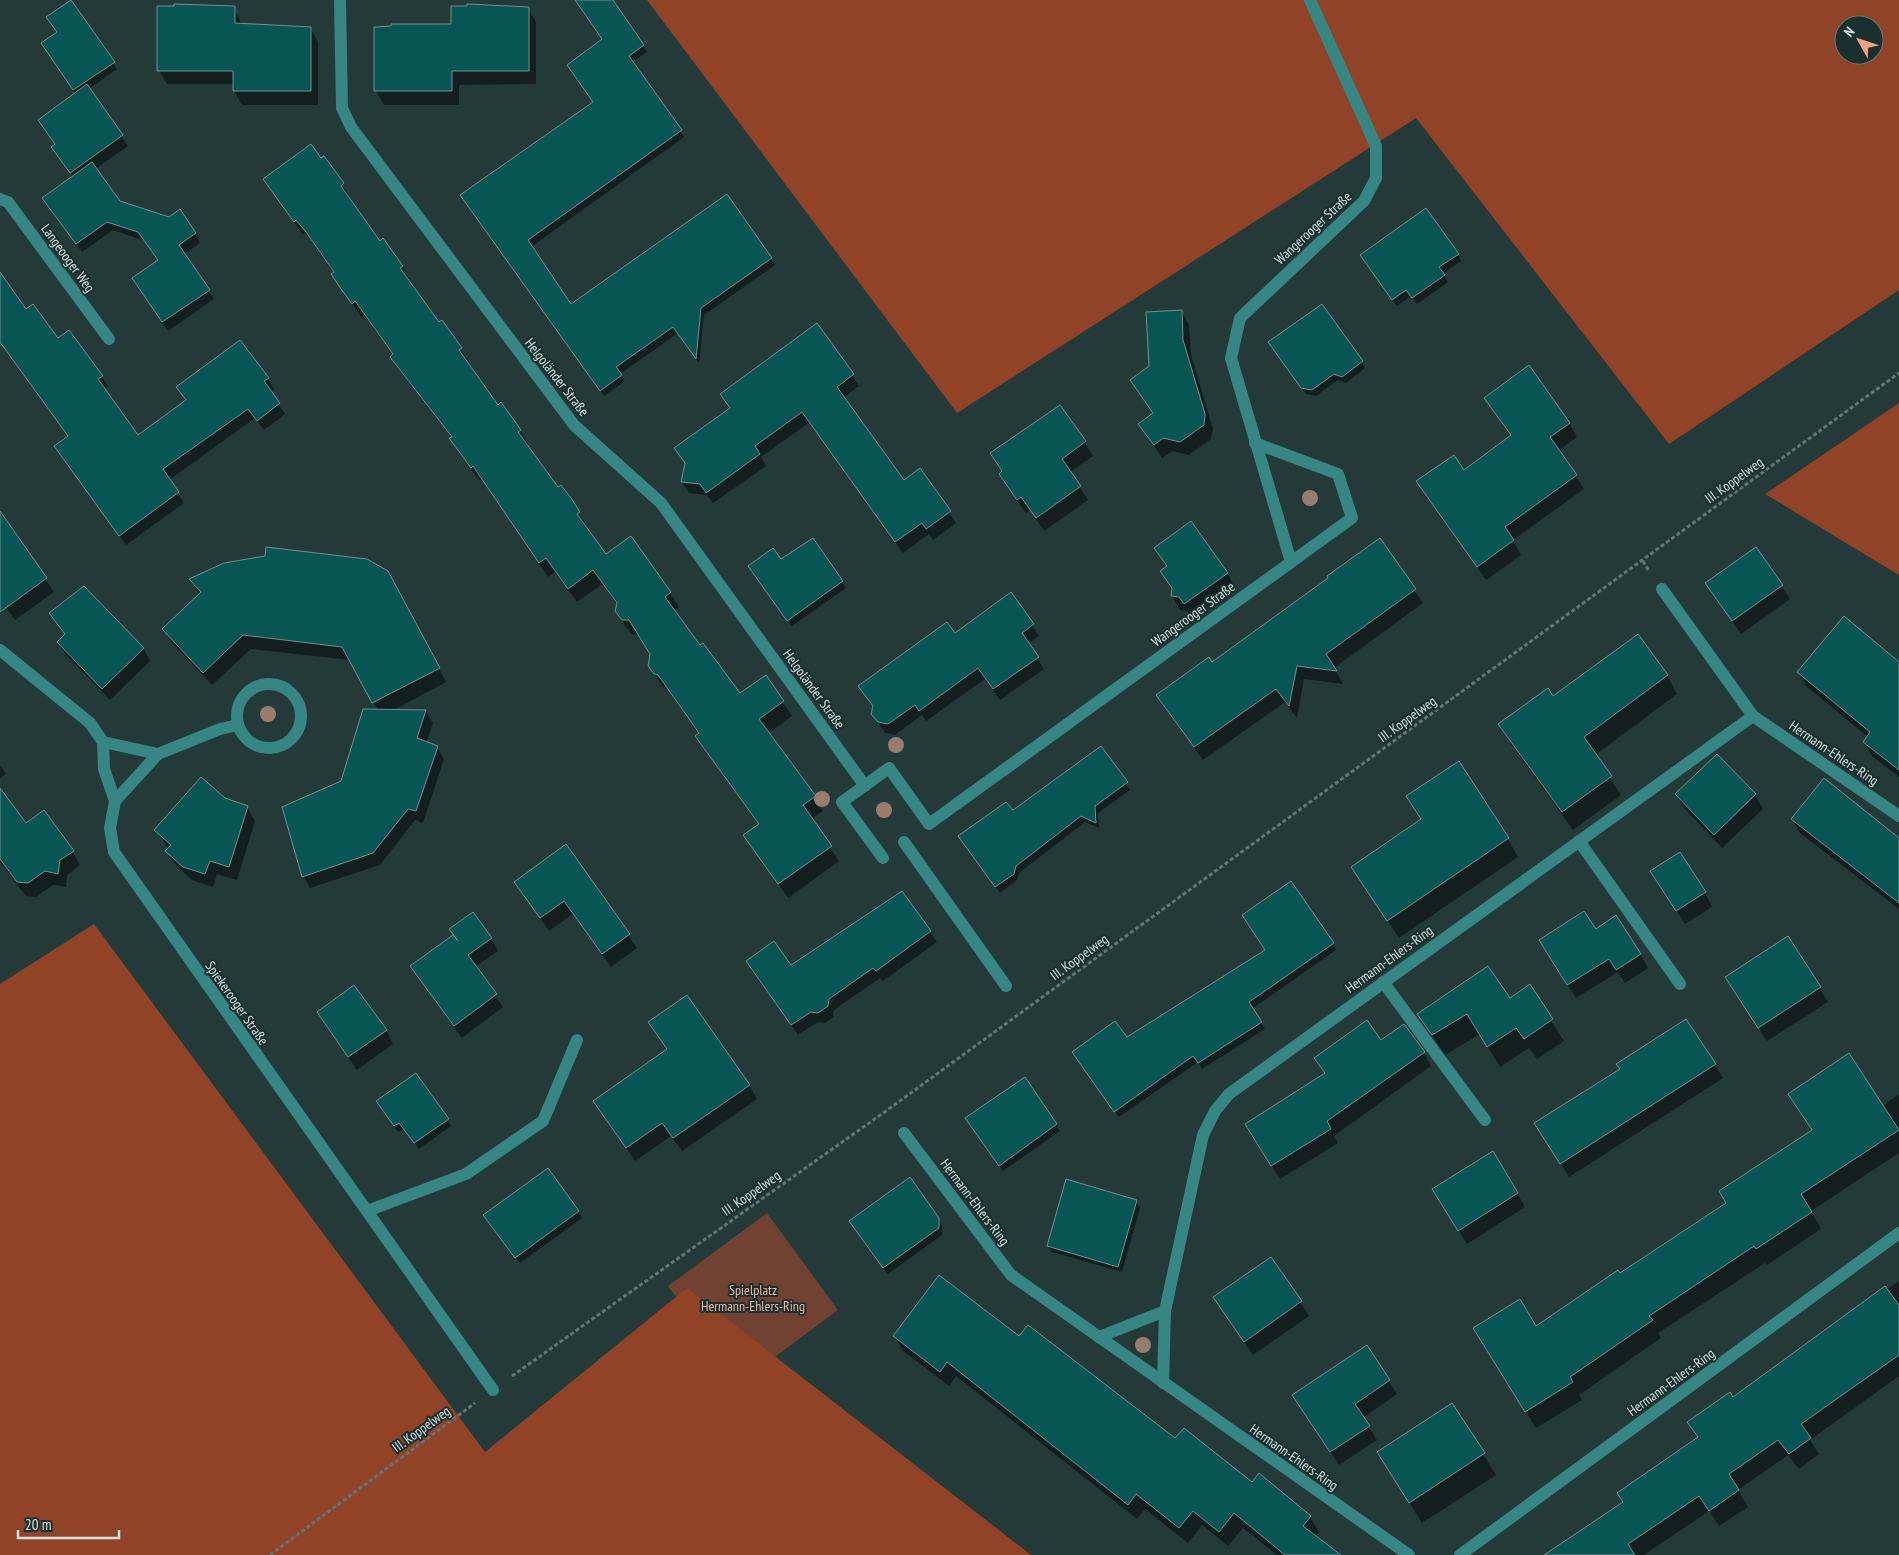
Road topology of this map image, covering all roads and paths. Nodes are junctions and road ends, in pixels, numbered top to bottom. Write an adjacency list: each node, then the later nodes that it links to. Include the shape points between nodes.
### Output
1 (340, 0): 14 (street, Helgoländer Straße, via 342,108 351,128 574,425 661,503)
2 (1310, 0): 6 (street, Wangerooger Straße, via 1376,146 1376,178 1364,201 1240,318 1230,358)
3 (0, 199): 4 (street, Langeooger Weg, via 8,202)
4 (109, 339)
5 (1899, 373): 31 (path, III. Koppelweg, via 902,1100)
6 (1255, 443): 7 (street, Wangerooger Straße); 7 (street, Wangerooger Straße, via 1338,474 1352,518)
7 (1291, 562): 14 (street, Wangerooger Straße, via 929,824 889,768)
8 (1662, 589): 10 (street, Hermann-Ehlers-Ring)
9 (0, 650): 12 (street, via 90,723)
10 (1753, 716): 16 (street, Hermann-Ehlers-Ring); 17 (street, Hermann-Ehlers-Ring)
11 (238, 725): 11 (street, via 240,702 257,686 280,686 290,692 301,712 295,735 275,747 252,743); 13 (street)
12 (103, 742): 13 (street); 15 (street, Spiekerooger Straße, via 104,769)
13 (158, 754): 15 (street)
14 (865, 786): 19 (street, via 842,802)
15 (114, 801): 26 (street, Spiekerooger Straße, via 110,828 114,852)
16 (1899, 816)
17 (1579, 841): 20 (street, Hermann-Ehlers-Ring); 21 (street)
18 (904, 842): 22 (street)
19 (883, 858)
20 (1383, 982): 24 (street); 28 (street, Hermann-Ehlers-Ring, via 1229,1094 1215,1110 1203,1135)
21 (1680, 984)
22 (1006, 986)
23 (577, 1040): 26 (street, via 543,1121 466,1174)
24 (1486, 1120)
25 (904, 1133): 29 (street, Hermann-Ehlers-Ring, via 1011,1275)
26 (366, 1211): 31 (street, Spiekerooger Straße)
27 (1899, 1233): 34 (street, Hermann-Ehlers-Ring)
28 (1165, 1311): 29 (street); 30 (street, Hermann-Ehlers-Ring)
29 (1099, 1337): 30 (street, Hermann-Ehlers-Ring)
30 (1163, 1383): 33 (street, Hermann-Ehlers-Ring)
31 (493, 1390): 32 (path, III. Koppelweg)
32 (270, 1555)
33 (1409, 1555)
34 (1460, 1555)

